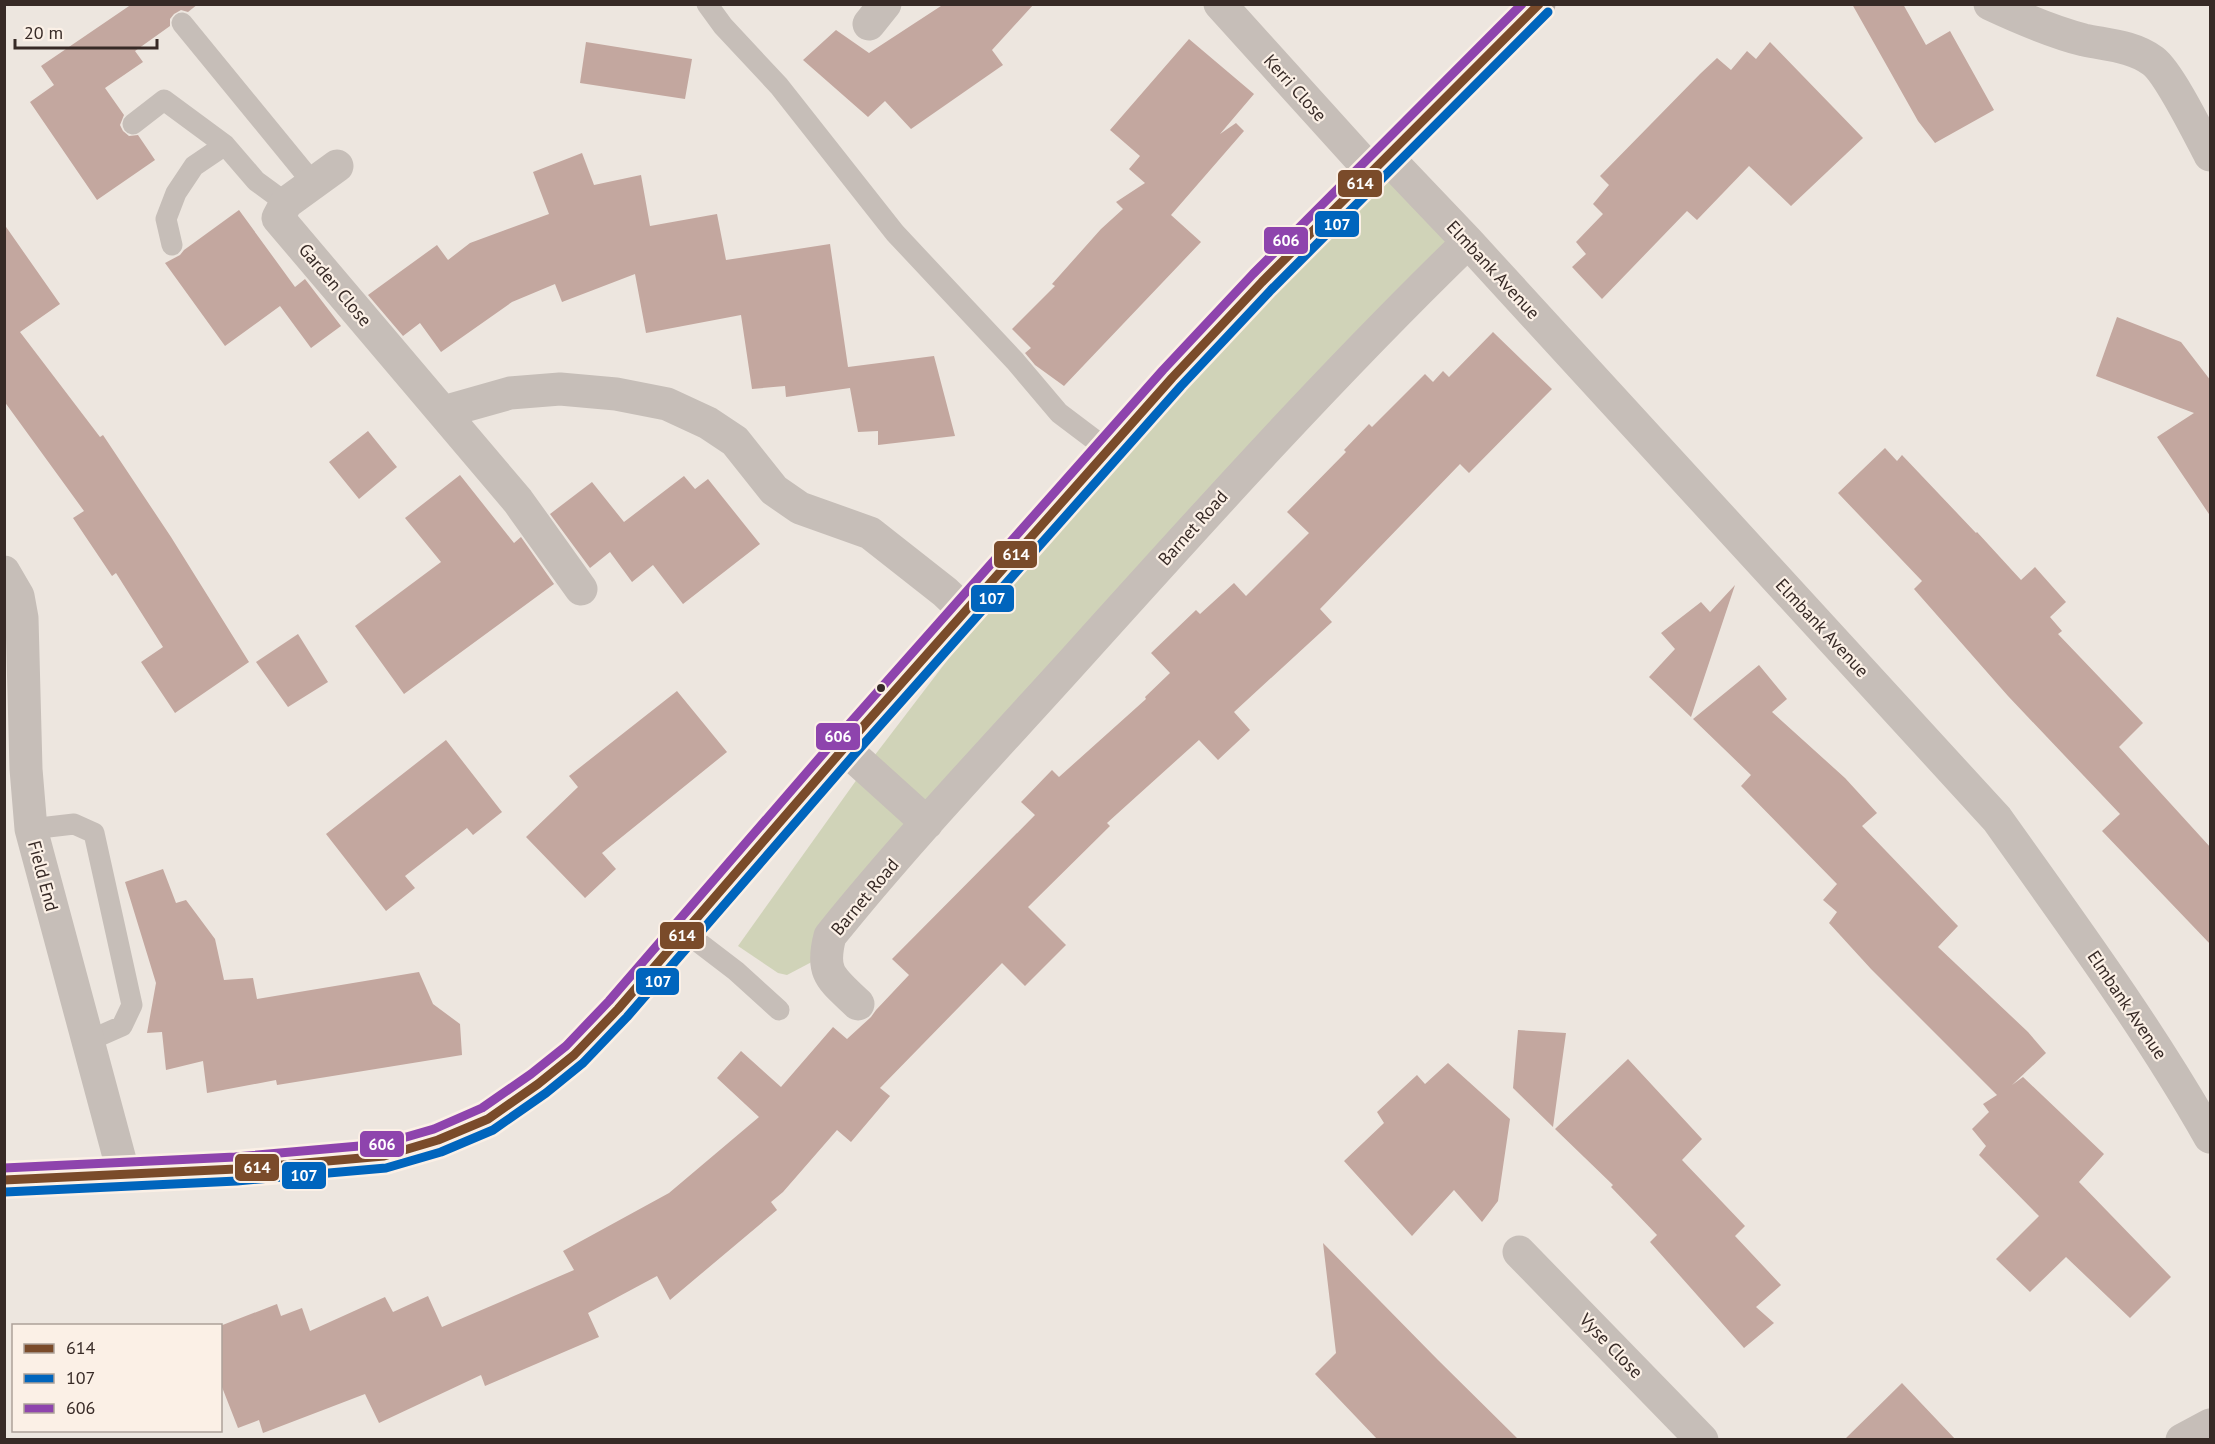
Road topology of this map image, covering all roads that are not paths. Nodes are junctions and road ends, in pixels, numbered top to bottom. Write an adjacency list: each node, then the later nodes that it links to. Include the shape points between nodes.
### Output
1 (707, 4): 15 (lane, via 723,27 779,86 895,233 1059,413)
2 (1220, 4): 9 (street, Kerri Close)
3 (1539, 4): 9 (main road)
4 (1990, 4): 8 (street, via 2019,18 2084,40 2119,45 2154,61)
5 (182, 22): 10 (lane)
6 (133, 124): 7 (lane, via 164,100)
7 (225, 145): 11 (lane, via 256,182); 13 (lane, via 194,166 176,193 166,219)
8 (2211, 155)
9 (1378, 164): 12 (street, Elmbank Avenue); 15 (main road)
10 (325, 175): 11 (street)
11 (286, 203): 14 (street, Garden Close, via 279,218)
12 (1468, 242): 20 (street, Barnet Road, via 1218,501); 26 (street, Elmbank Avenue, via 1997,819 2175,1076)
13 (172, 245)
14 (443, 412): 17 (street, Garden Close, via 518,501); 18 (street, via 510,393 560,389 667,404 735,441 774,490 800,508 870,533)
15 (1108, 450): 18 (main road)
16 (4, 572): 21 (street, Field End, via 18,596 22,618)
17 (580, 589)
18 (965, 611): 19 (main road)
19 (844, 748): 20 (street); 22 (main road)
20 (927, 823): 23 (street, Barnet Road, via 830,936 825,955 827,968)
21 (31, 829): 25 (street, Field End); 25 (lane, via 74,824 93,833 132,1005 122,1026)
22 (685, 932): 24 (lane); 27 (main road, via 574,1055 488,1119 438,1140 384,1156)
23 (858, 1004)
24 (779, 1010)
25 (88, 1041): 27 (street, Field End)
26 (2211, 1137)
27 (123, 1175): 28 (main road)
28 (4, 1180)
29 (1519, 1251): 31 (street, Vyse Close)
30 (2211, 1425): 32 (street)
31 (1702, 1440)
32 (2182, 1440)

